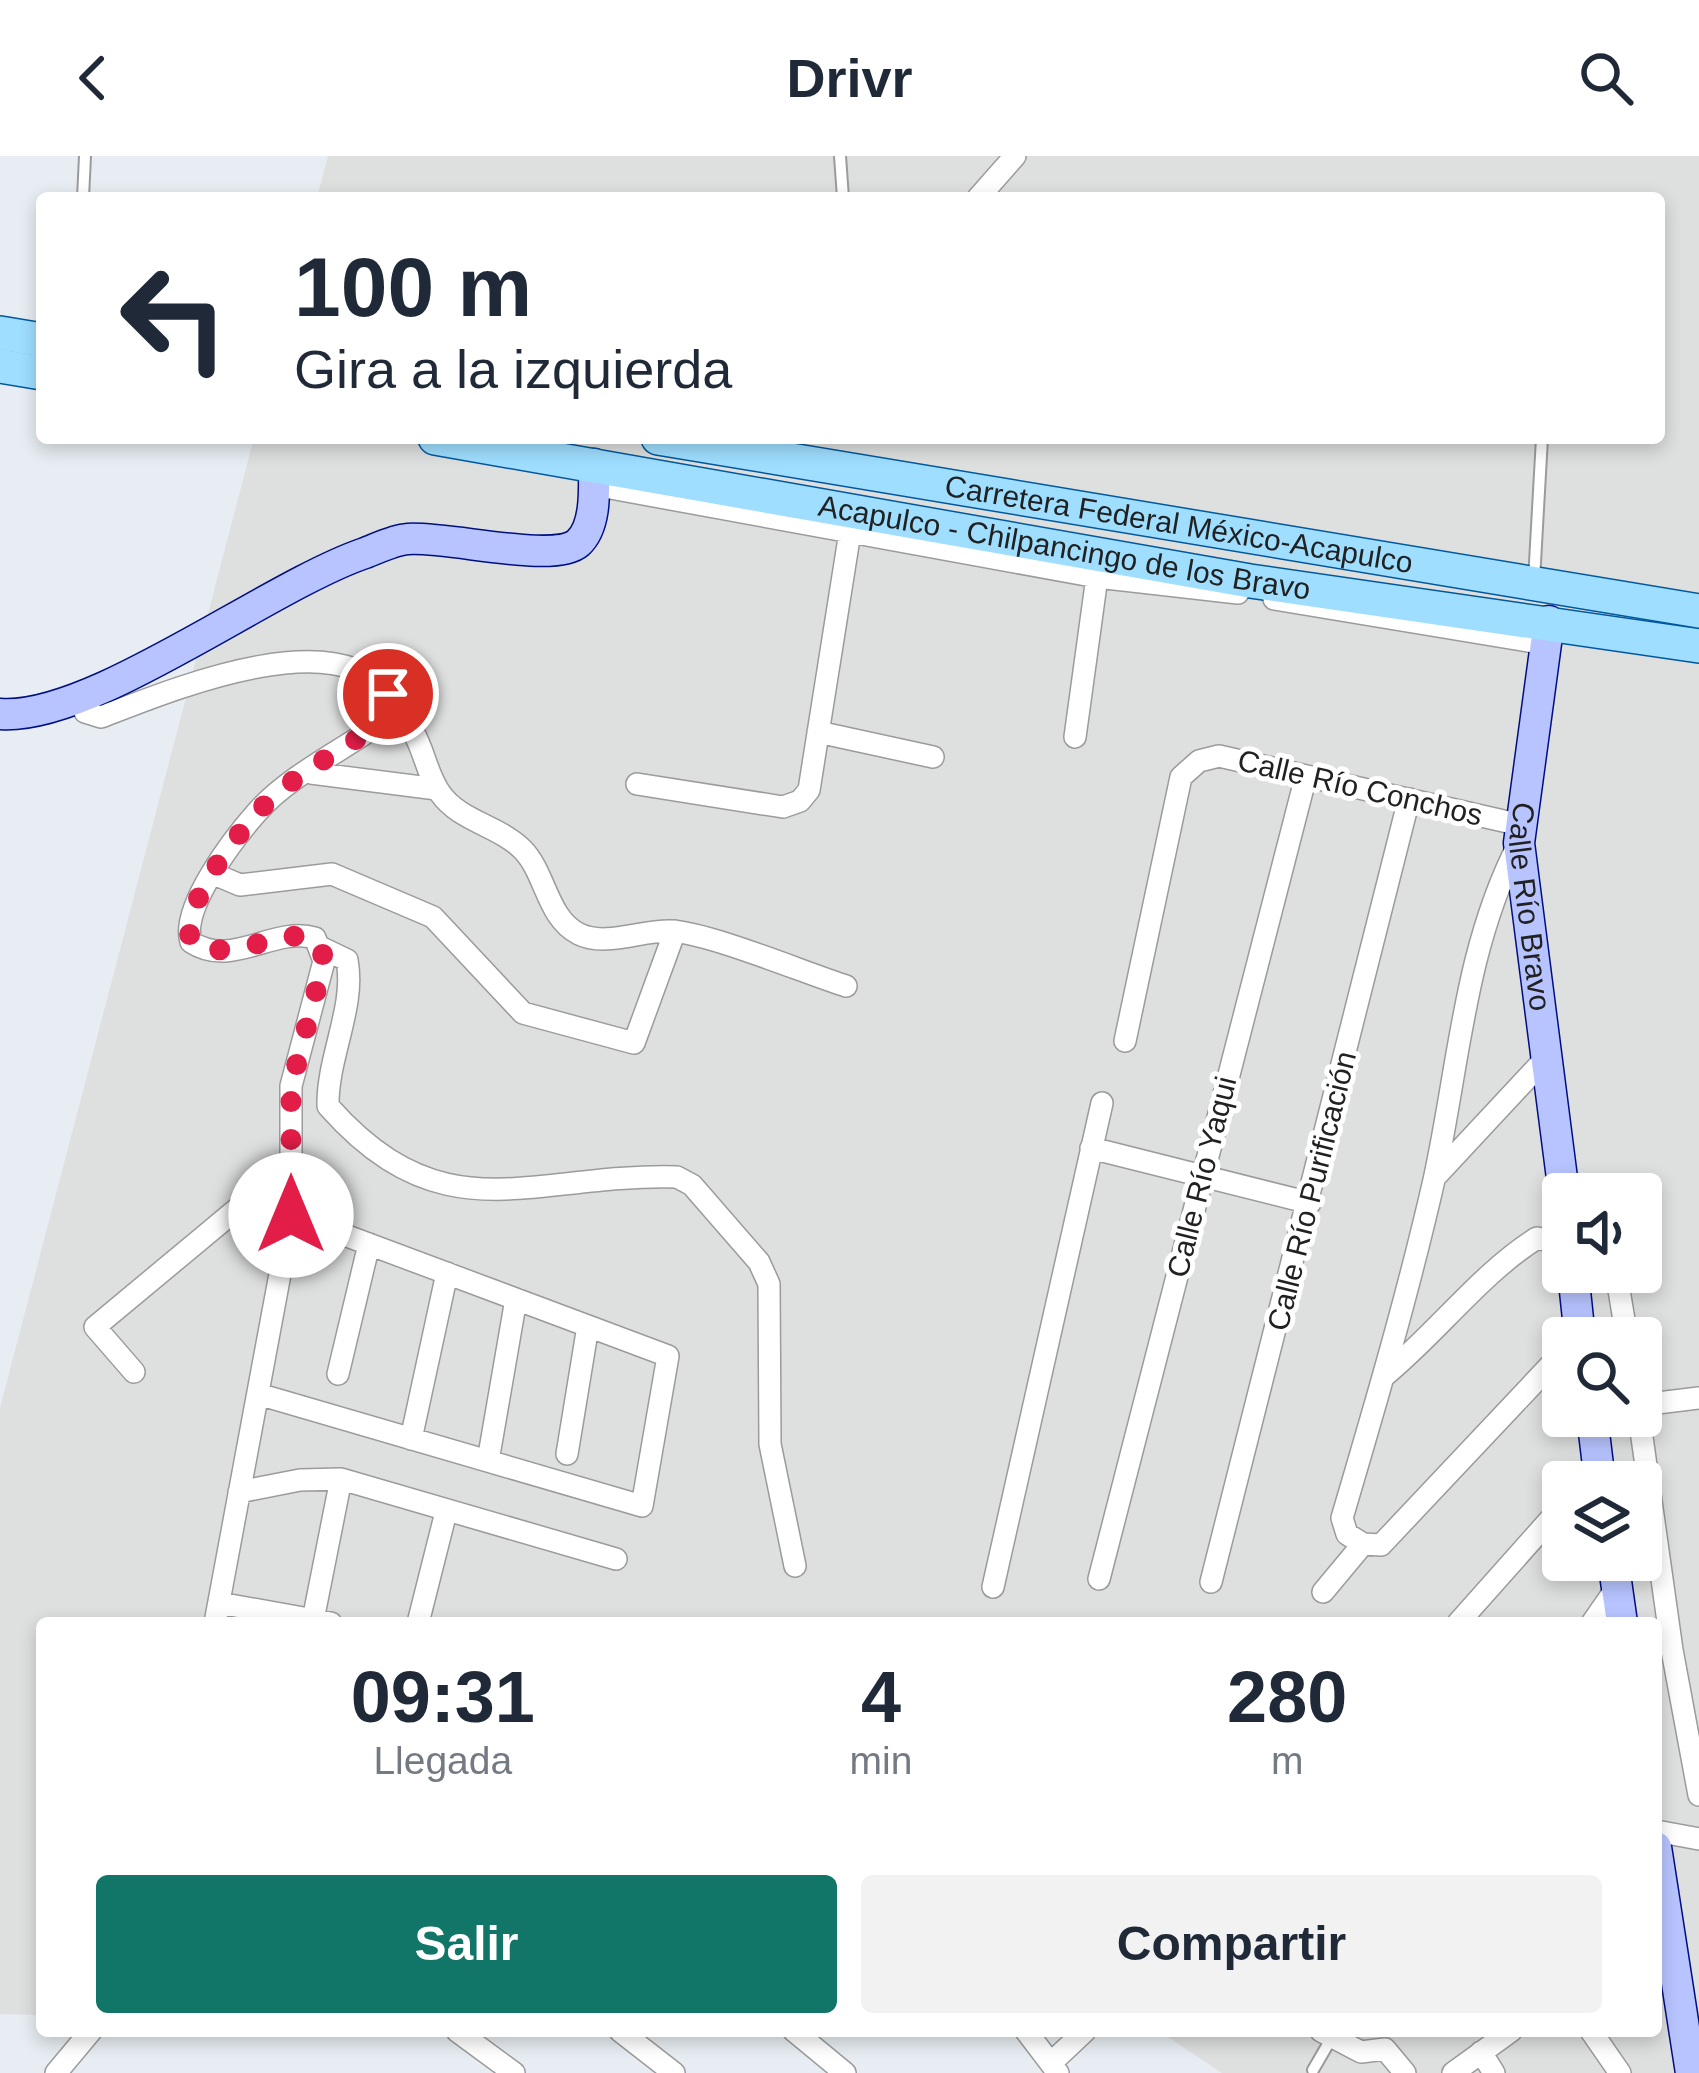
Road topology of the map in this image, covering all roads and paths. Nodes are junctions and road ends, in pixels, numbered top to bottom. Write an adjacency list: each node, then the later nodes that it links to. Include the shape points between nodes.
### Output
1 (86, 156): 4 (lane)
2 (840, 156): 5 (lane)
3 (1015, 156): 6 (street)
4 (83, 192)
5 (843, 192)
6 (983, 192)
7 (0, 333): 8 (main road)
8 (36, 339)
9 (0, 366): 10 (main road)
10 (36, 372)
11 (461, 444): 14 (main road, Acapulco - Chilpancingo de los Bravo)
12 (694, 444): 17 (main road, Carretera Federal México-Acapulco)
13 (1542, 444): 17 (lane)
14 (594, 475): 15 (street); 19 (main road, Acapulco - Chilpancingo de los Bravo); 21 (street, via 589,527 564,550 404,539 336,563)
15 (850, 532): 16 (street); 24 (street)
16 (1096, 577): 19 (street); 25 (street)
17 (1534, 583): 18 (main road, Carretera Federal México-Acapulco)
18 (1699, 611)
19 (1548, 633): 20 (main road, Acapulco - Chilpancingo de los Bravo); 32 (street, Calle Río Bravo)
20 (1699, 646)
21 (80, 699): 22 (street, via 101,717 215,672 325,664 378,680); 23 (street)
22 (389, 710): 27 (street); 30 (street, via 417,735)
23 (0, 714)
24 (818, 732): 26 (street); 29 (street, via 808,790 783,807)
25 (1075, 737)
26 (934, 757)
27 (311, 773): 30 (street); 33 (street, via 260,809)
28 (1306, 776): 31 (street, Calle Río Conchos); 37 (street, Calle Río Conchos, via 1219,756 1181,776); 43 (street, Calle Río Yaqui)
29 (638, 784)
30 (437, 789): 34 (street, via 450,806 522,848 561,919 579,934)
31 (1409, 799): 32 (street, Calle Río Conchos); 45 (street, Calle Río Purificación)
32 (1520, 834): 38 (street, Calle Río Bravo); 44 (street, via 1494,891 1468,986)
33 (214, 874): 34 (street, via 240,885 332,874 433,917 523,1013 634,1043); 35 (street, via 186,926 191,942 218,954 300,934)
34 (675, 931): 36 (street)
35 (322, 949): 41 (street, via 291,1086); 69 (street, via 347,960 351,980 327,1075 328,1106 389,1160 426,1182 494,1190 677,1177 759,1262 773,1317 770,1444)
36 (846, 986)
37 (1125, 1041)
38 (1546, 1058): 42 (street, Calle Río Bravo); 44 (street)
39 (1102, 1103): 40 (street)
40 (1090, 1148): 43 (street); 74 (street)
41 (291, 1164): 46 (street); 52 (street, via 95,1327)
42 (1561, 1173)
43 (1202, 1177): 45 (street); 70 (street, Calle Río Yaqui)
44 (1434, 1178): 55 (street)
45 (1310, 1202): 73 (street, Calle Río Purificación)
46 (291, 1215): 48 (street); 56 (street)
47 (1542, 1239): 55 (street, via 1516,1251)
48 (369, 1244): 49 (street); 53 (street)
49 (447, 1273): 50 (street); 60 (street)
50 (516, 1299): 51 (street); 62 (street)
51 (589, 1327): 61 (street); 62 (street, via 668,1356 642,1506)
52 (134, 1372)
53 (338, 1374)
54 (1542, 1376): 67 (street, via 1381,1545)
55 (1383, 1377): 67 (street, via 1342,1518 1347,1534)
56 (258, 1394): 60 (street); 64 (street)
57 (1699, 1398): 58 (street)
58 (1662, 1403)
59 (1642, 1437): 83 (street)
60 (411, 1438): 62 (street)
61 (567, 1454)
62 (488, 1461)
63 (341, 1479): 64 (street); 65 (street); 78 (street)
64 (239, 1492): 76 (street)
65 (446, 1512): 68 (street); 79 (street)
66 (1542, 1528): 80 (street)
67 (1363, 1544): 75 (street)
68 (616, 1558)
69 (795, 1566)
70 (1099, 1579)
71 (1612, 1581): 81 (street)
72 (1616, 1581): 82 (street)
73 (1211, 1582)
74 (993, 1587)
75 (1323, 1592)
76 (217, 1613): 77 (street)
77 (270, 1617)
78 (323, 1617)
79 (420, 1617)
80 (1462, 1617)
81 (1595, 1617)
82 (1621, 1617)
83 (1699, 1795)
84 (1662, 1832): 85 (street)
85 (1699, 1839)
86 (1662, 1887): 109 (street)
87 (86, 2037): 101 (street)
88 (465, 2037): 102 (street)
89 (628, 2037): 103 (street)
90 (801, 2037): 104 (street)
91 (1031, 2037): 99 (street)
92 (1080, 2037): 99 (street)
93 (1325, 2037): 100 (lane)
94 (1330, 2037): 97 (street, via 1361,2052)
95 (1502, 2037): 98 (street)
96 (1595, 2037): 108 (street)
97 (1387, 2040): 105 (street)
98 (1481, 2053): 106 (street); 107 (street)
99 (1054, 2068)
100 (1313, 2070)
101 (56, 2073)
102 (514, 2073)
103 (674, 2073)
104 (845, 2073)
105 (1405, 2073)
106 (1453, 2073)
107 (1495, 2073)
108 (1620, 2073)
109 (1690, 2073)

